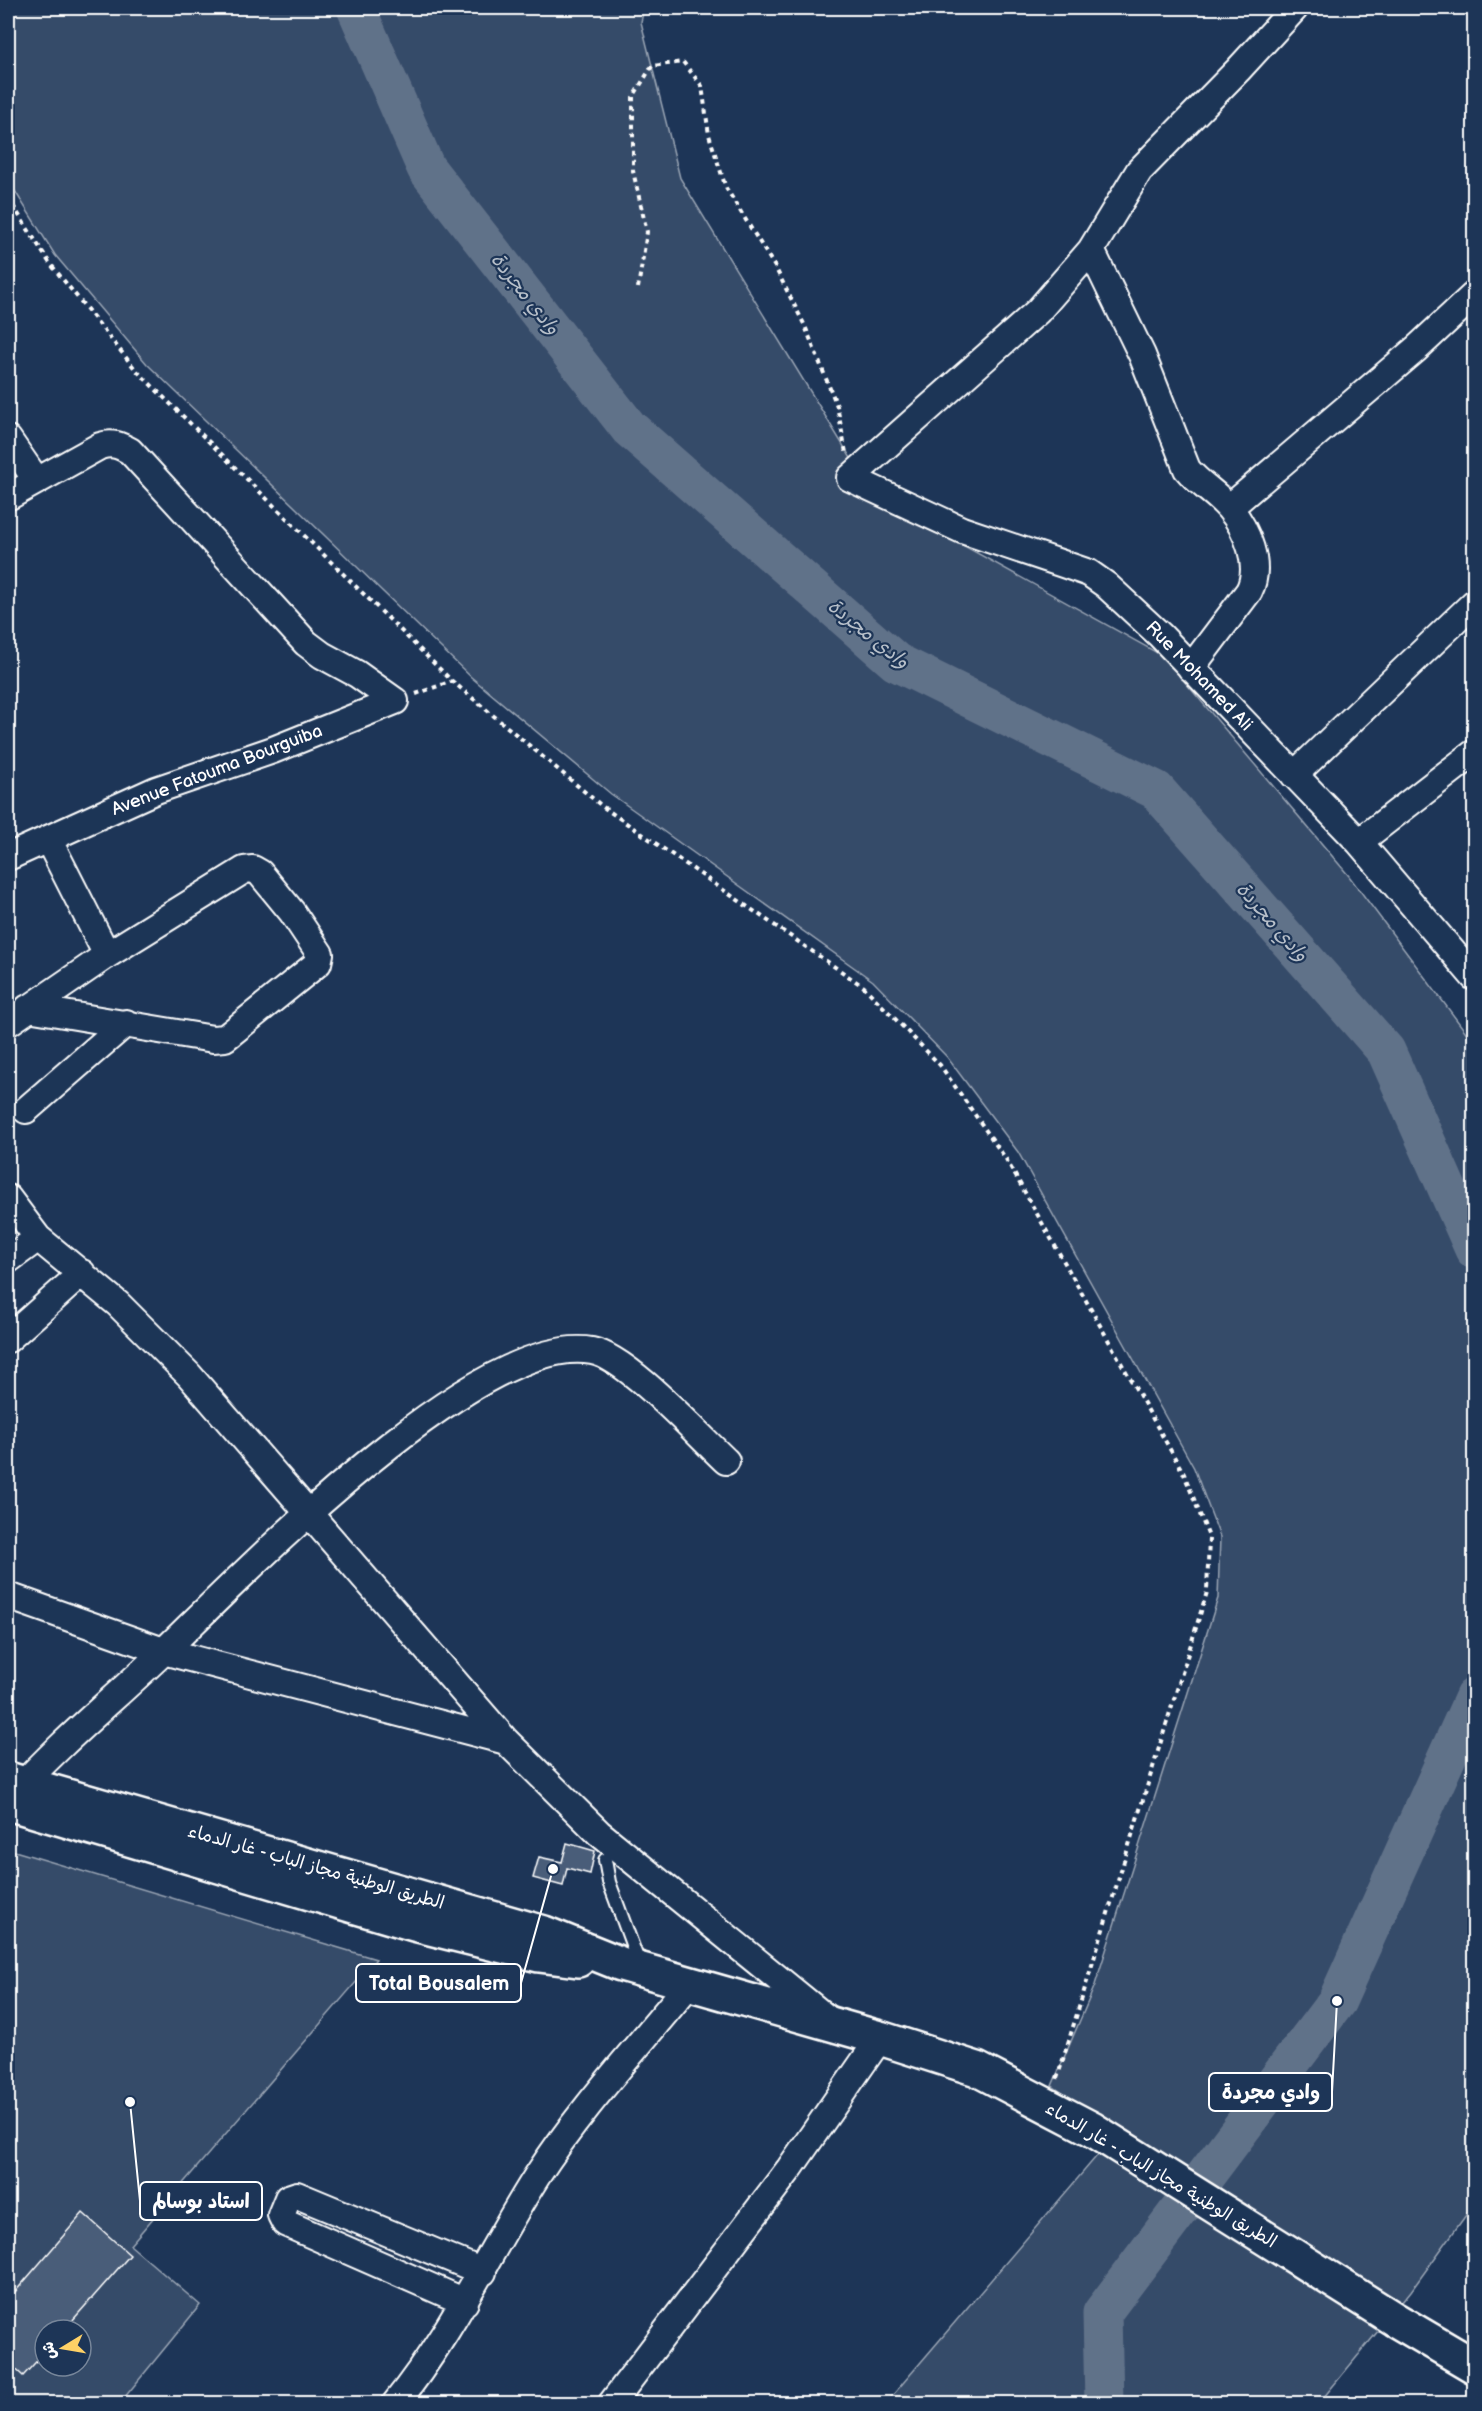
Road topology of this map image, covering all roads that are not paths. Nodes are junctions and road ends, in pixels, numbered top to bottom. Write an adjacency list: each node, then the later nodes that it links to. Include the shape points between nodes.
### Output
1 (1295, 8): 2 (street, via 1139,171)
2 (1091, 249): 7 (street, via 1142,355 1187,469); 9 (street, Rue Mohamed Ali, via 1038,310 850,478 962,530 1089,573 1160,635)
3 (1474, 295): 7 (street, via 1416,349)
4 (8, 439): 5 (street)
5 (36, 481): 6 (street); 12 (street, Avenue Fatouma Bourguiba, via 100,446 115,444 130,451 306,643 395,701 273,750 156,790)
6 (8, 497)
7 (1228, 507): 9 (street, via 1247,541 1255,563 1255,579)
8 (1474, 603): 11 (street)
9 (1191, 668): 11 (street, Rue Mohamed Ali)
10 (1474, 753): 13 (street)
11 (1294, 775): 13 (street, Rue Mohamed Ali)
12 (48, 839): 14 (street, Avenue Fatouma Bourguiba); 15 (street)
13 (1359, 842): 16 (street, Rue Mohamed Ali)
14 (8, 858)
15 (106, 955): 17 (street); 18 (street, via 236,873 253,869 292,912 320,954 318,963 225,1038)
16 (1474, 977)
17 (18, 1016): 18 (street)
18 (126, 1023): 19 (street)
19 (26, 1110)
20 (8, 1198): 21 (street)
21 (38, 1238): 22 (street); 23 (street)
22 (8, 1260)
23 (82, 1273): 24 (street); 26 (street, via 189,1375)
24 (8, 1340)
25 (726, 1461): 26 (street, via 616,1360 594,1351 570,1349 520,1364 451,1398)
26 (307, 1512): 28 (street); 29 (street)
27 (8, 1596): 28 (street)
28 (163, 1651): 29 (street); 30 (street)
29 (506, 1741): 34 (street, via 599,1833)
30 (12, 1792): 32 (main road, الطريق الوطنية مجاز الباب - غار الدماء, via 365,1895 538,1955)
31 (605, 1860): 32 (lane)
32 (631, 1967): 33 (main road, الطريق الوطنية مجاز الباب - غار الدماء)
33 (690, 1984): 34 (main road, الطريق الوطنية مجاز الباب - غار الدماء); 36 (street, via 566,2135 537,2177)
34 (835, 2025): 35 (main road, الطريق الوطنية مجاز الباب - غار الدماء)
35 (880, 2038): 38 (main road, الطريق الوطنية مجاز الباب - غار الدماء, via 977,2069 1092,2129); 40 (street, via 790,2168)
36 (483, 2272): 37 (street); 37 (street, via 297,2195 288,2198 281,2215 285,2223)
37 (465, 2302): 39 (street)
38 (1474, 2366)
39 (395, 2403)
40 (611, 2403)

